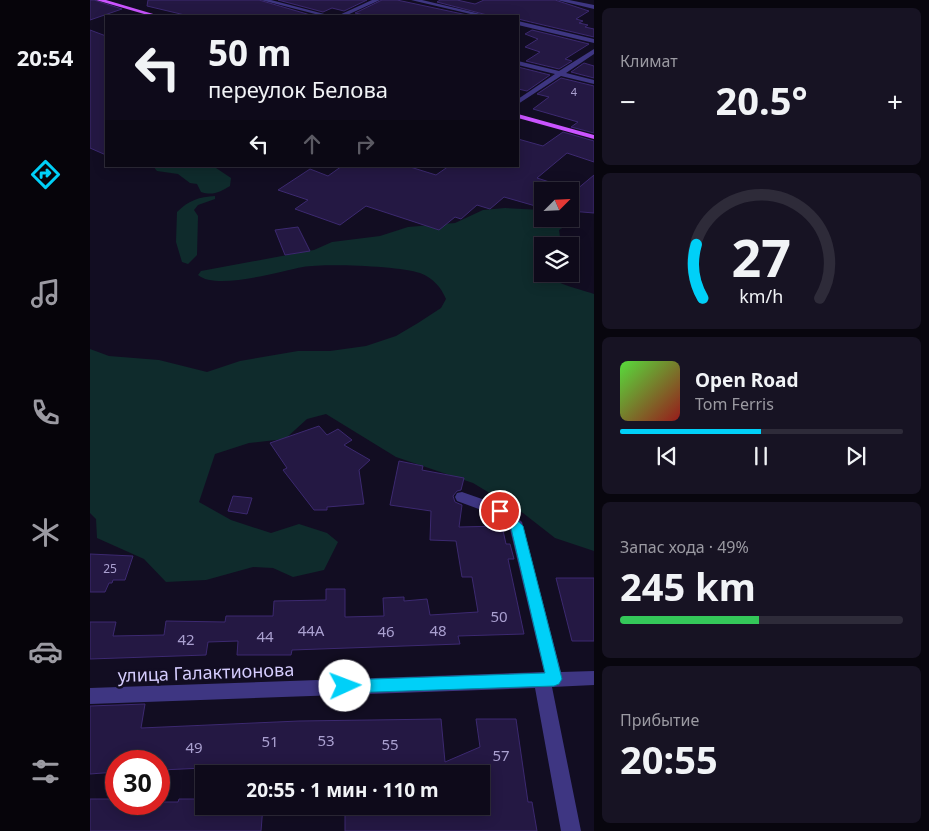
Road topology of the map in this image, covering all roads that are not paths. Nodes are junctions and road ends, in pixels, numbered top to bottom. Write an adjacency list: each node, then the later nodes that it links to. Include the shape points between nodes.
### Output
1 (99, 0): 7 (main road)
2 (264, 0): 8 (street)
3 (377, 0): 9 (street)
4 (414, 0): 10 (street)
5 (560, 0): 6 (street)
6 (594, 7)
7 (153, 15)
8 (325, 15)
9 (342, 15)
10 (482, 15)
11 (519, 24): 12 (street)
12 (594, 41)
13 (594, 51): 15 (street)
14 (519, 63): 15 (street)
15 (560, 74): 16 (street); 17 (street)
16 (594, 82)
17 (519, 101)
18 (519, 116): 19 (main road)
19 (594, 138)
20 (462, 497): 22 (street, via 500,511 517,526)
21 (594, 678): 22 (street, улица Галактионова)
22 (548, 679): 23 (street, улица Галактионова); 24 (street)
23 (90, 696)
24 (571, 831)

